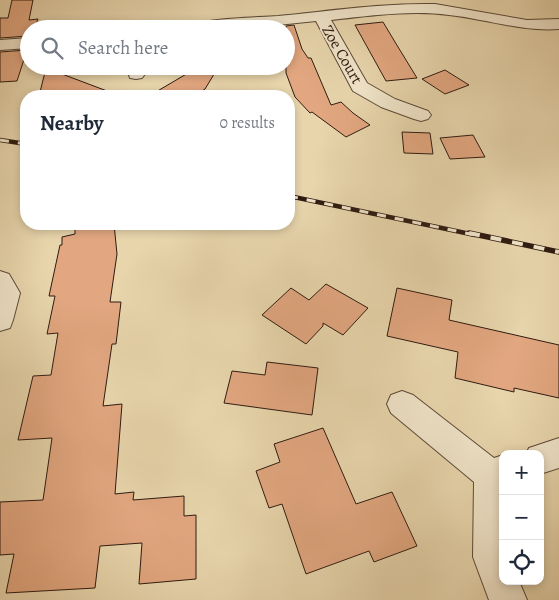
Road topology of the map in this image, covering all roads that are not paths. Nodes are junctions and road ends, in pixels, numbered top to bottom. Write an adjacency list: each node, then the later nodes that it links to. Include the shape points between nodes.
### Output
1 (321, 16): 2 (street); 3 (street, via 436,9 516,24); 6 (street, Zoe Court, via 360,87)
2 (280, 20)
3 (559, 24)
4 (20, 44): 5 (street)
5 (0, 45)
6 (421, 116)
7 (0, 280): 8 (street, via 7,293)
8 (0, 320)
9 (402, 404): 12 (street)
10 (559, 453): 11 (street)
11 (544, 458)
12 (497, 473): 13 (street, via 490,557)
13 (508, 600)

